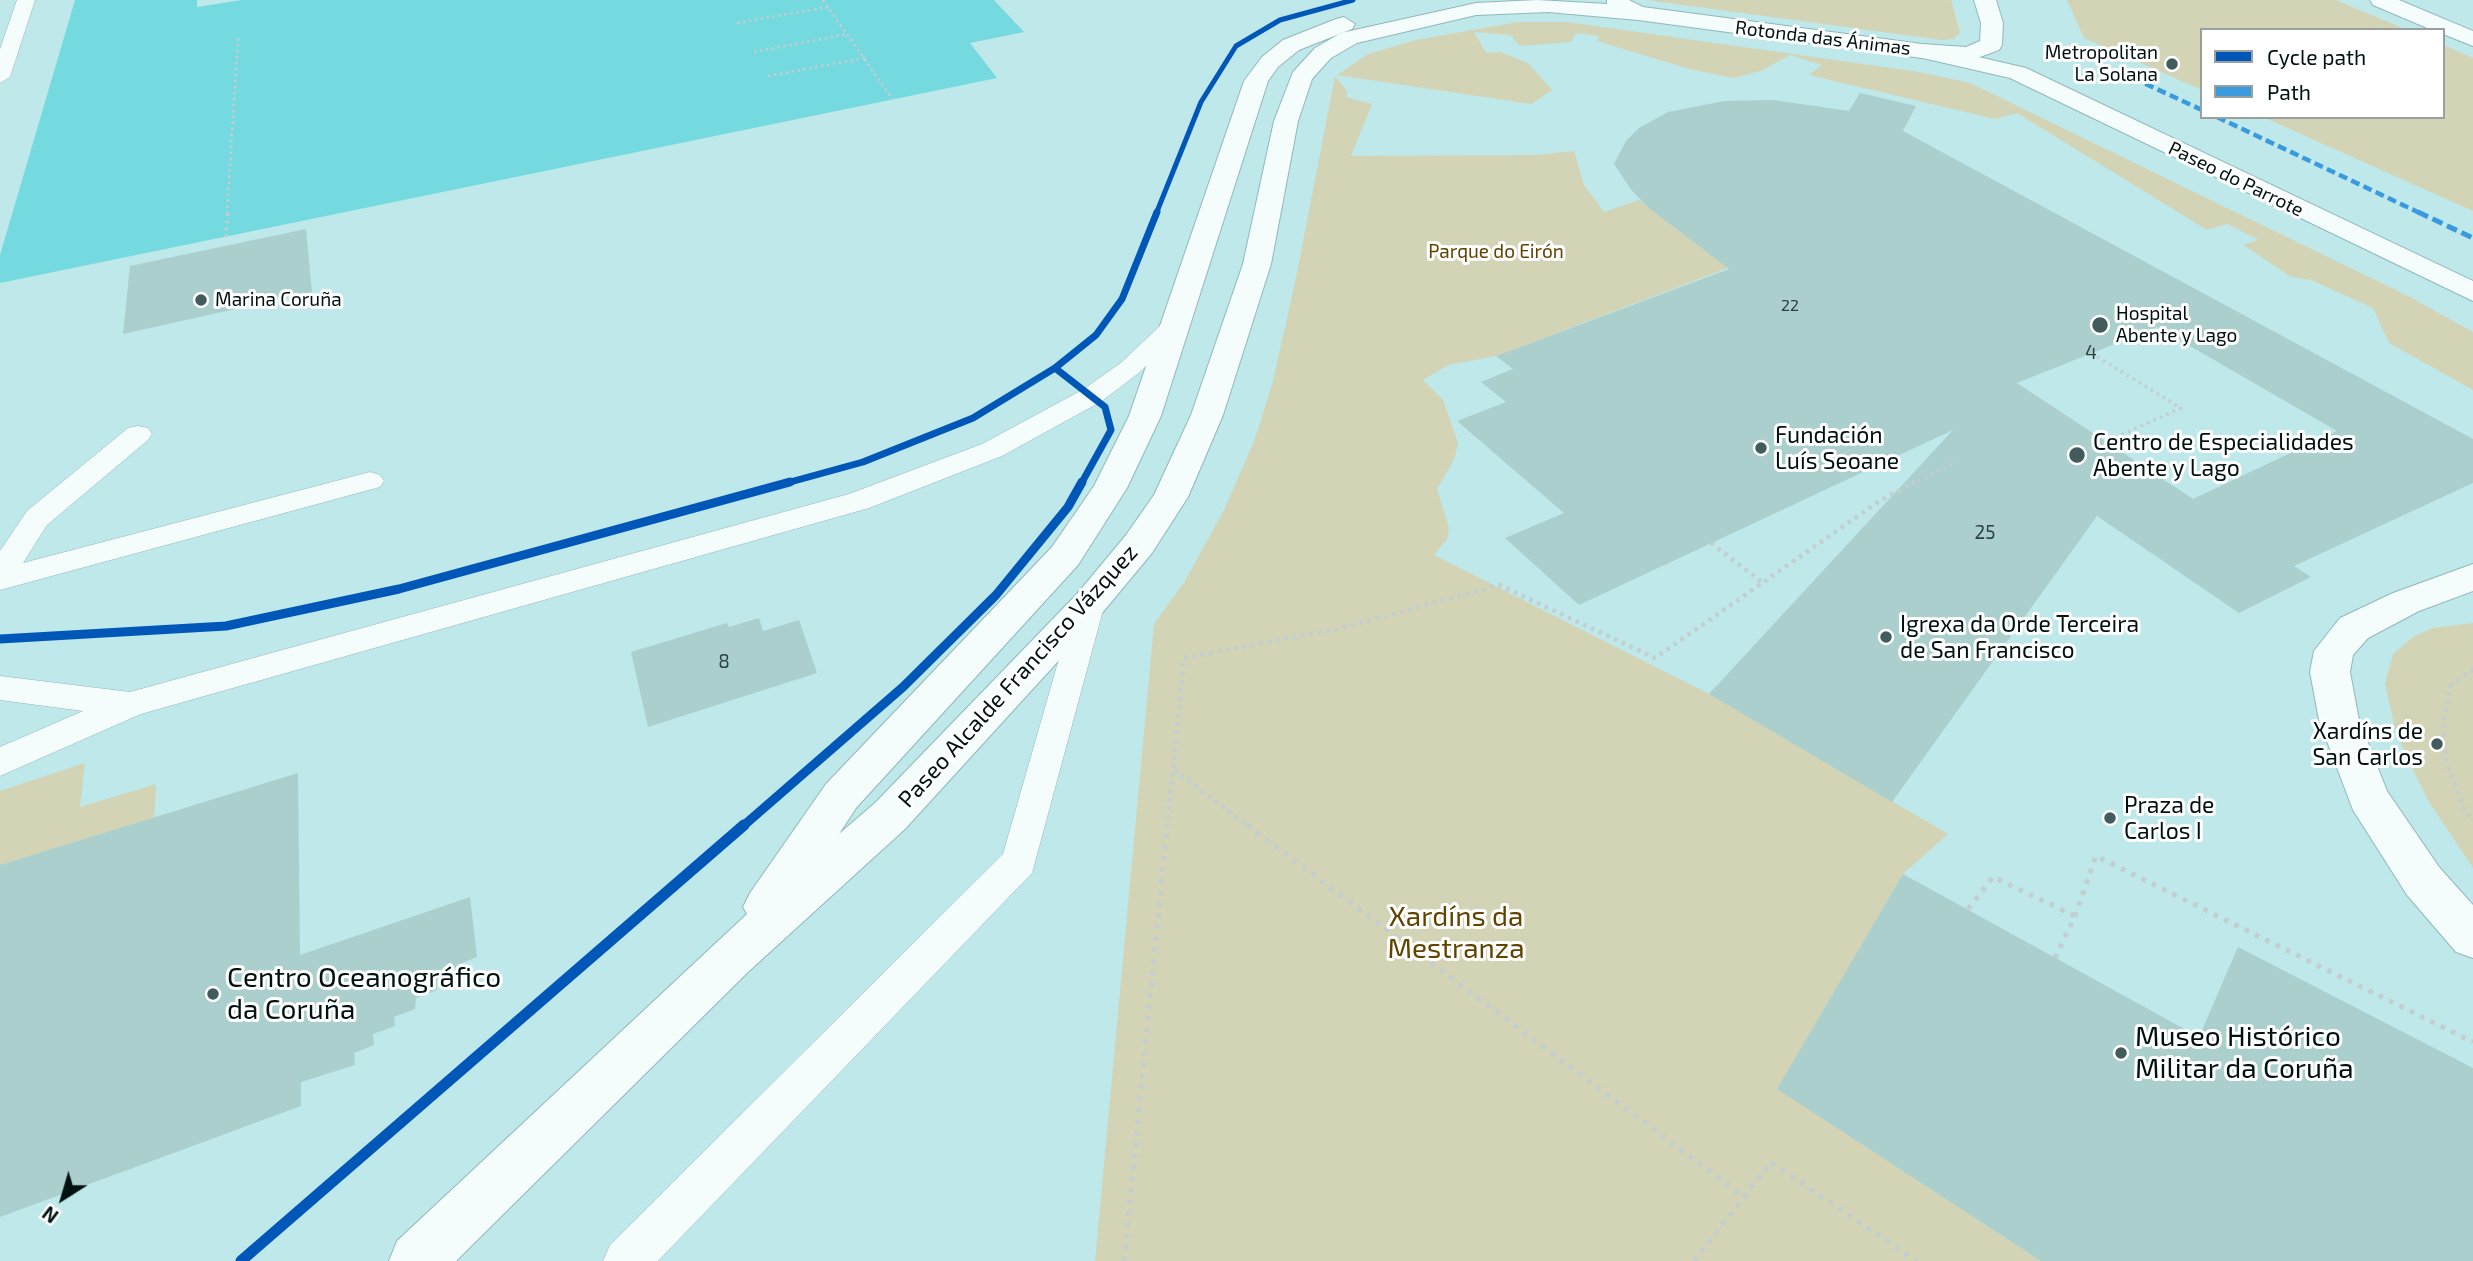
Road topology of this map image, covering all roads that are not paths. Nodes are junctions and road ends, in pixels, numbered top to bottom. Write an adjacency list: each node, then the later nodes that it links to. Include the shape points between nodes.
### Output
1 (26, 0): 11 (lane)
2 (1444, 0): 13 (main road, Paseo Alcalde Francisco Vázquez, via 1312,35 1270,62 1256,80 1243,114)
3 (1611, 0): 6 (main road, Rotonda das Ánimas)
4 (1985, 0): 7 (main road)
5 (2381, 0): 8 (main road)
6 (1638, 13): 9 (main road, Rotonda das Ánimas); 18 (main road, Paseo Alcalde Francisco Vázquez, via 1548,6 1476,9 1349,38 1323,53 1301,77 1286,121 1257,264 1207,415 1171,496)
7 (1992, 23): 9 (main road, Rotonda das Ánimas, via 1991,45 1969,54); 10 (main road)
8 (2473, 39)
9 (1922, 51): 10 (main road, Paseo do Parrote)
10 (2018, 73): 12 (main road, Paseo do Parrote)
11 (0, 77)
12 (2467, 290)
13 (1173, 327): 20 (lane, via 1131,367 1082,401 992,450 859,501); 23 (main road, Paseo Alcalde Francisco Vázquez, via 1145,416 1110,488 1065,556 841,796)
14 (138, 434): 16 (lane, via 37,518)
15 (370, 481): 16 (lane)
16 (0, 576)
17 (2469, 580): 22 (main road, via 2378,614 2354,628 2333,651 2330,672 2343,736 2368,798 2423,881)
18 (1090, 603): 23 (main road, Paseo Alcalde Francisco Vázquez, via 890,816); 25 (lane, via 1019,862)
19 (0, 688): 20 (lane)
20 (131, 704): 21 (lane)
21 (0, 762)
22 (2473, 938)
23 (731, 957): 24 (main road, Paseo Alcalde Francisco Vázquez)
24 (417, 1261)
25 (626, 1261)

